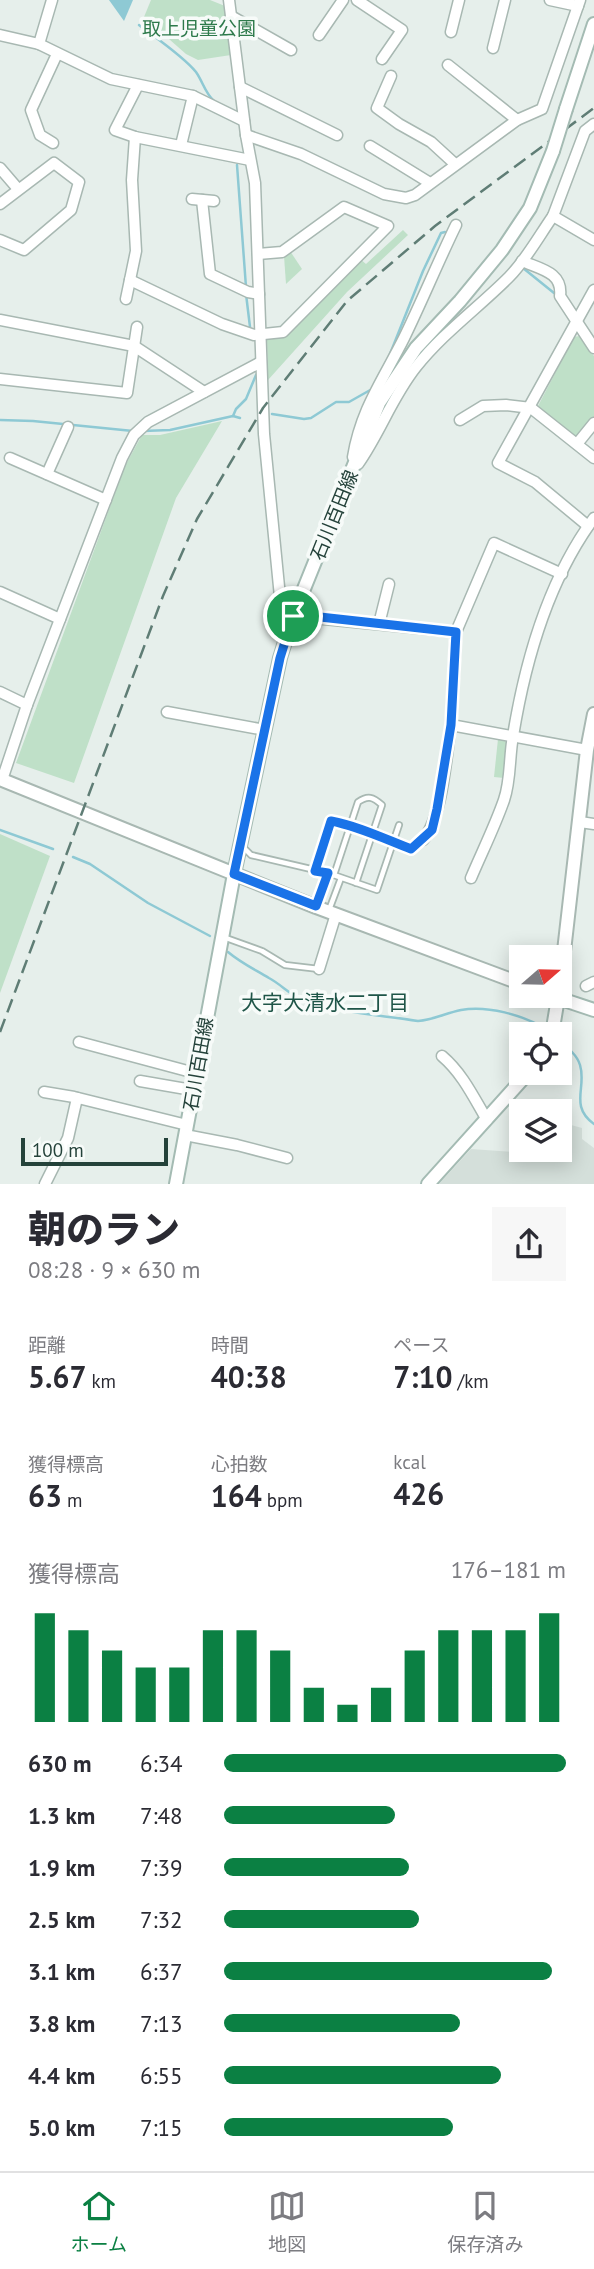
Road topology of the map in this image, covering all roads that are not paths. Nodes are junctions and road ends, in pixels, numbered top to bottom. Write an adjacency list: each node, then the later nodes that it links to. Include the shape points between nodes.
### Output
1 (52, 0): 14 (street)
2 (218, 0): 9 (street)
3 (343, 0): 13 (street)
4 (357, 0): 18 (street, via 402,30)
5 (458, 0): 11 (street)
6 (505, 0): 15 (street)
7 (550, 0): 8 (street)
8 (579, 3): 24 (street, via 541,109)
9 (229, 7): 16 (street); 22 (street)
10 (594, 24): 67 (main road, 石川百田線, bridge, via 530,208 502,250 416,348 379,403)
11 (451, 32)
12 (0, 35): 14 (street)
13 (319, 35)
14 (39, 44): 17 (street)
15 (493, 48)
16 (291, 50)
17 (57, 54): 21 (street, via 111,79); 30 (street, via 31,110 40,135)
18 (382, 59)
19 (448, 65): 24 (street)
20 (390, 76): 34 (street, via 377,107 431,142)
21 (138, 85): 23 (street); 29 (street, via 115,130)
22 (240, 87): 25 (street); 28 (street)
23 (193, 96): 25 (street); 31 (street)
24 (517, 120): 34 (street)
25 (244, 121): 27 (street)
26 (594, 124): 40 (street, via 585,131)
27 (246, 135): 33 (street); 36 (street, via 394,197 415,195)
28 (337, 135)
29 (135, 137): 31 (street); 46 (street, via 136,251)
30 (53, 143)
31 (181, 145): 33 (street)
32 (370, 146): 36 (street)
33 (250, 160): 44 (street)
34 (455, 164): 36 (street)
35 (0, 168): 37 (street)
36 (430, 183)
37 (18, 189): 39 (street); 42 (street, via 54,163 79,182 71,210 24,250)
38 (214, 201): 48 (street, via 197,199 210,274)
39 (0, 204)
40 (553, 216): 43 (street); 45 (street)
41 (456, 225): 67 (street, via 358,433)
42 (0, 240)
43 (594, 240)
44 (258, 254): 48 (street); 53 (street, via 282,253 344,206 388,226 283,332)
45 (522, 261): 51 (street, via 556,277 560,296); 67 (street, via 415,369)
46 (130, 280): 49 (street); 53 (street, via 222,324)
47 (594, 290): 51 (street)
48 (250, 292): 53 (street)
49 (127, 299)
50 (0, 320): 54 (street)
51 (577, 323): 55 (street); 59 (street)
52 (137, 327): 54 (street)
53 (260, 335): 56 (street)
54 (134, 346): 57 (street, via 127,393); 58 (street)
55 (594, 348)
56 (261, 362): 58 (street); 73 (street, via 279,597 281,607)
57 (0, 379)
58 (204, 392): 68 (street, via 142,426)
59 (531, 408): 60 (street, via 483,406); 63 (street); 69 (street, via 498,463 536,482)
60 (460, 420)
61 (594, 423): 63 (street)
62 (68, 427): 66 (street)
63 (577, 444): 65 (street)
64 (10, 458): 66 (street)
65 (594, 458)
66 (47, 474): 68 (street)
67 (350, 475): 73 (main road, 石川百田線)
68 (106, 500): 74 (street)
69 (591, 522): 70 (street)
70 (562, 574): 76 (street, via 494,543); 83 (street, via 524,679)
71 (389, 584): 75 (street)
72 (0, 592): 74 (street)
73 (293, 616): 75 (street); 82 (main road, 石川百田線)
74 (60, 618): 78 (street)
75 (379, 624): 76 (street)
76 (456, 632): 81 (street)
77 (0, 692): 78 (street)
78 (27, 705): 85 (street)
79 (167, 712): 82 (street)
80 (594, 715): 84 (main road)
81 (451, 725): 83 (street); 91 (street, via 432,830)
82 (265, 730): 93 (main road, 石川百田線)
83 (513, 736): 84 (street); 99 (street, via 505,797)
84 (587, 750): 86 (main road)
85 (1, 781): 96 (main road)
86 (580, 822): 88 (street); 103 (main road)
87 (350, 824): 90 (lane); 90 (lane, via 358,802 373,798 382,805); 94 (lane, via 331,821); 97 (lane)
88 (594, 824)
89 (399, 825): 92 (lane)
90 (372, 835): 92 (lane); 100 (lane)
91 (423, 840): 92 (lane, via 411,849)
92 (393, 842): 100 (lane, via 377,890)
93 (240, 844): 94 (lane, via 251,855); 96 (main road, 石川百田線)
94 (315, 871): 95 (lane)
95 (328, 873): 97 (lane); 101 (lane)
96 (234, 874): 101 (main road); 102 (main road, 石川百田線)
97 (334, 875): 98 (lane)
98 (341, 878): 100 (lane); 101 (lane)
99 (471, 878)
100 (356, 883)
101 (327, 910): 104 (street); 105 (main road)
102 (221, 937): 104 (lane, via 262,951 285,965); 110 (main road, 石川百田線)
103 (564, 945)
104 (319, 969)
105 (509, 979)
106 (572, 1000): 107 (main road)
107 (594, 1010)
108 (79, 1042): 110 (street, via 97,1042)
109 (442, 1056): 116 (street, via 467,1084)
110 (195, 1073): 113 (main road, 石川百田線)
111 (140, 1082): 113 (street)
112 (517, 1085): 116 (main road)
113 (192, 1090): 117 (main road, 石川百田線)
114 (44, 1093): 115 (street)
115 (77, 1098): 117 (street); 119 (street, via 68,1138)
116 (486, 1119): 121 (main road)
117 (186, 1130): 118 (street); 120 (main road, 石川百田線)
118 (287, 1158)
119 (45, 1184)
120 (176, 1184)
121 (428, 1184)

